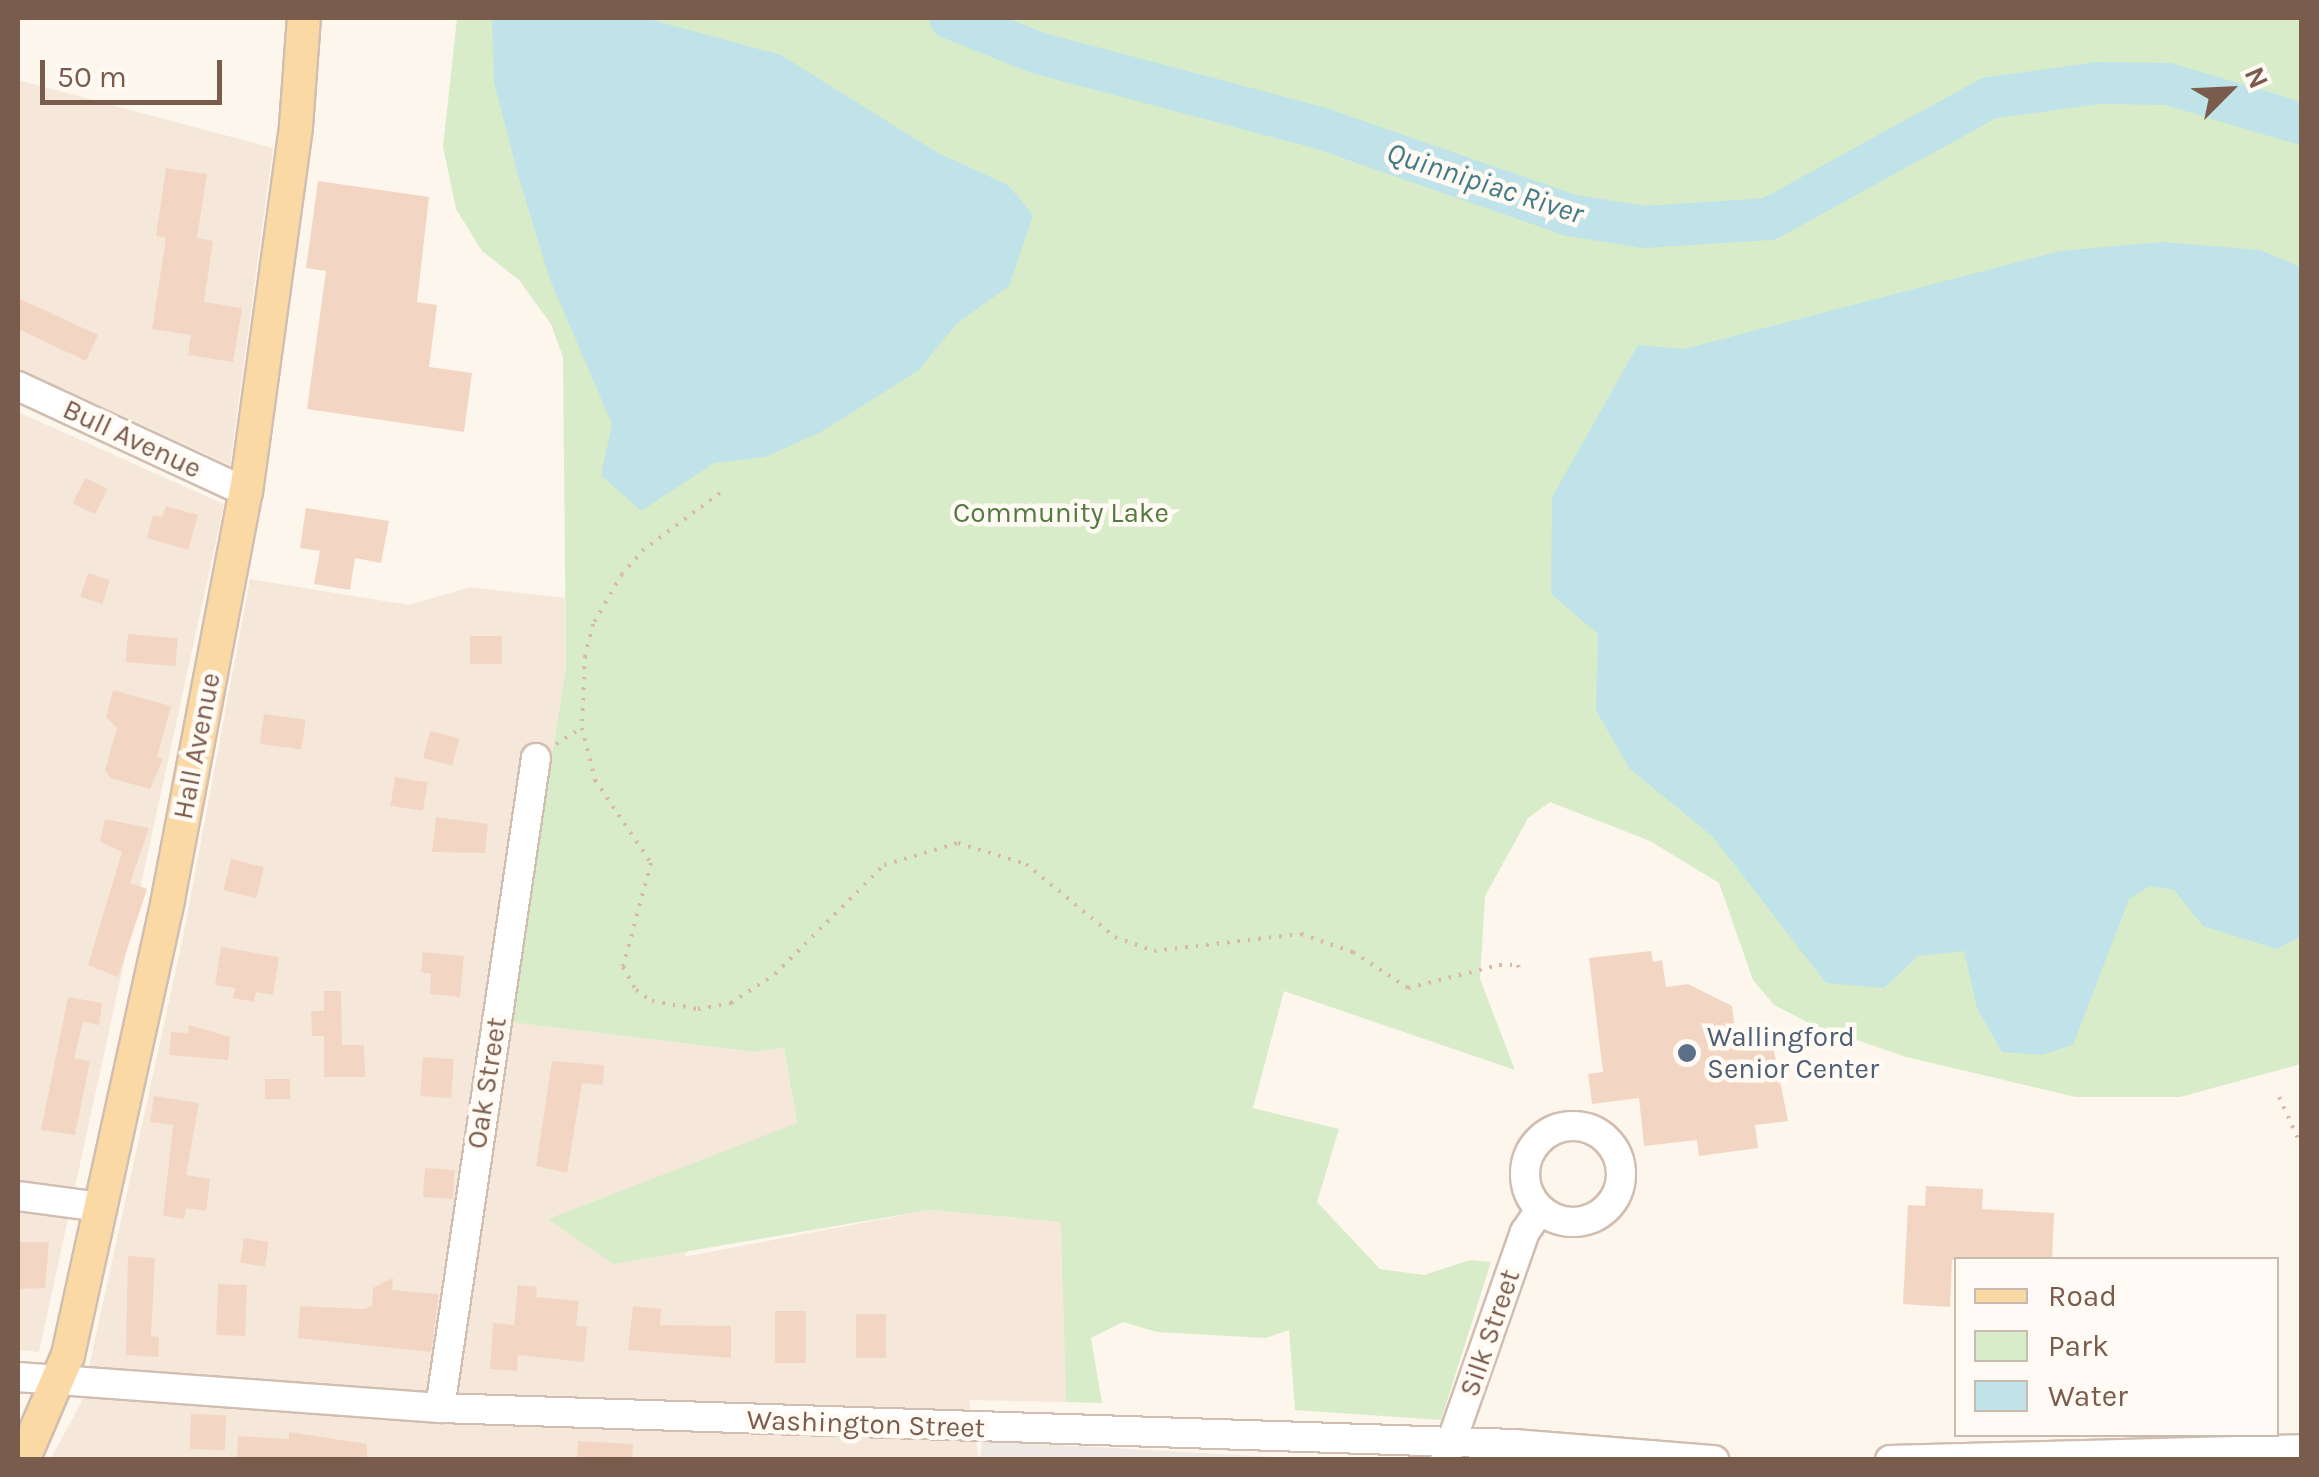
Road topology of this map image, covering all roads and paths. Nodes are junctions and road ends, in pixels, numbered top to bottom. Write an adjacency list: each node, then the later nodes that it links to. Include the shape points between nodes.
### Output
1 (304, 18): 3 (main road, Hall Avenue, via 296,126)
2 (18, 386): 3 (street, Bull Avenue)
3 (246, 492): 10 (main road, Hall Avenue, via 168,899)
4 (720, 493): 6 (path, via 644,548 622,574 593,624 585,656 582,728 595,780 651,863 623,967 636,990 652,1001 698,1009 731,1003 776,974 884,865 958,842 1026,864 1115,936 1154,951 1301,934 1354,952 1408,988 1499,966 1518,965)
5 (536, 758): 14 (street, Oak Street)
6 (1520, 971)
7 (2279, 1097): 8 (path)
8 (2302, 1147)
9 (18, 1196): 10 (street)
10 (100, 1207): 13 (main road, Hall Avenue, via 68,1355)
11 (1540, 1210): 16 (street, Silk Street, via 1524,1232)
12 (18, 1378): 13 (street, Washington Street)
13 (55, 1380): 14 (street, Washington Street); 17 (main road, Hall Avenue)
14 (440, 1408): 16 (street, Washington Street)
15 (2302, 1449): 19 (street)
16 (1448, 1452): 18 (street, Washington Street)
17 (23, 1460)
18 (1714, 1460)
19 (1890, 1460)

